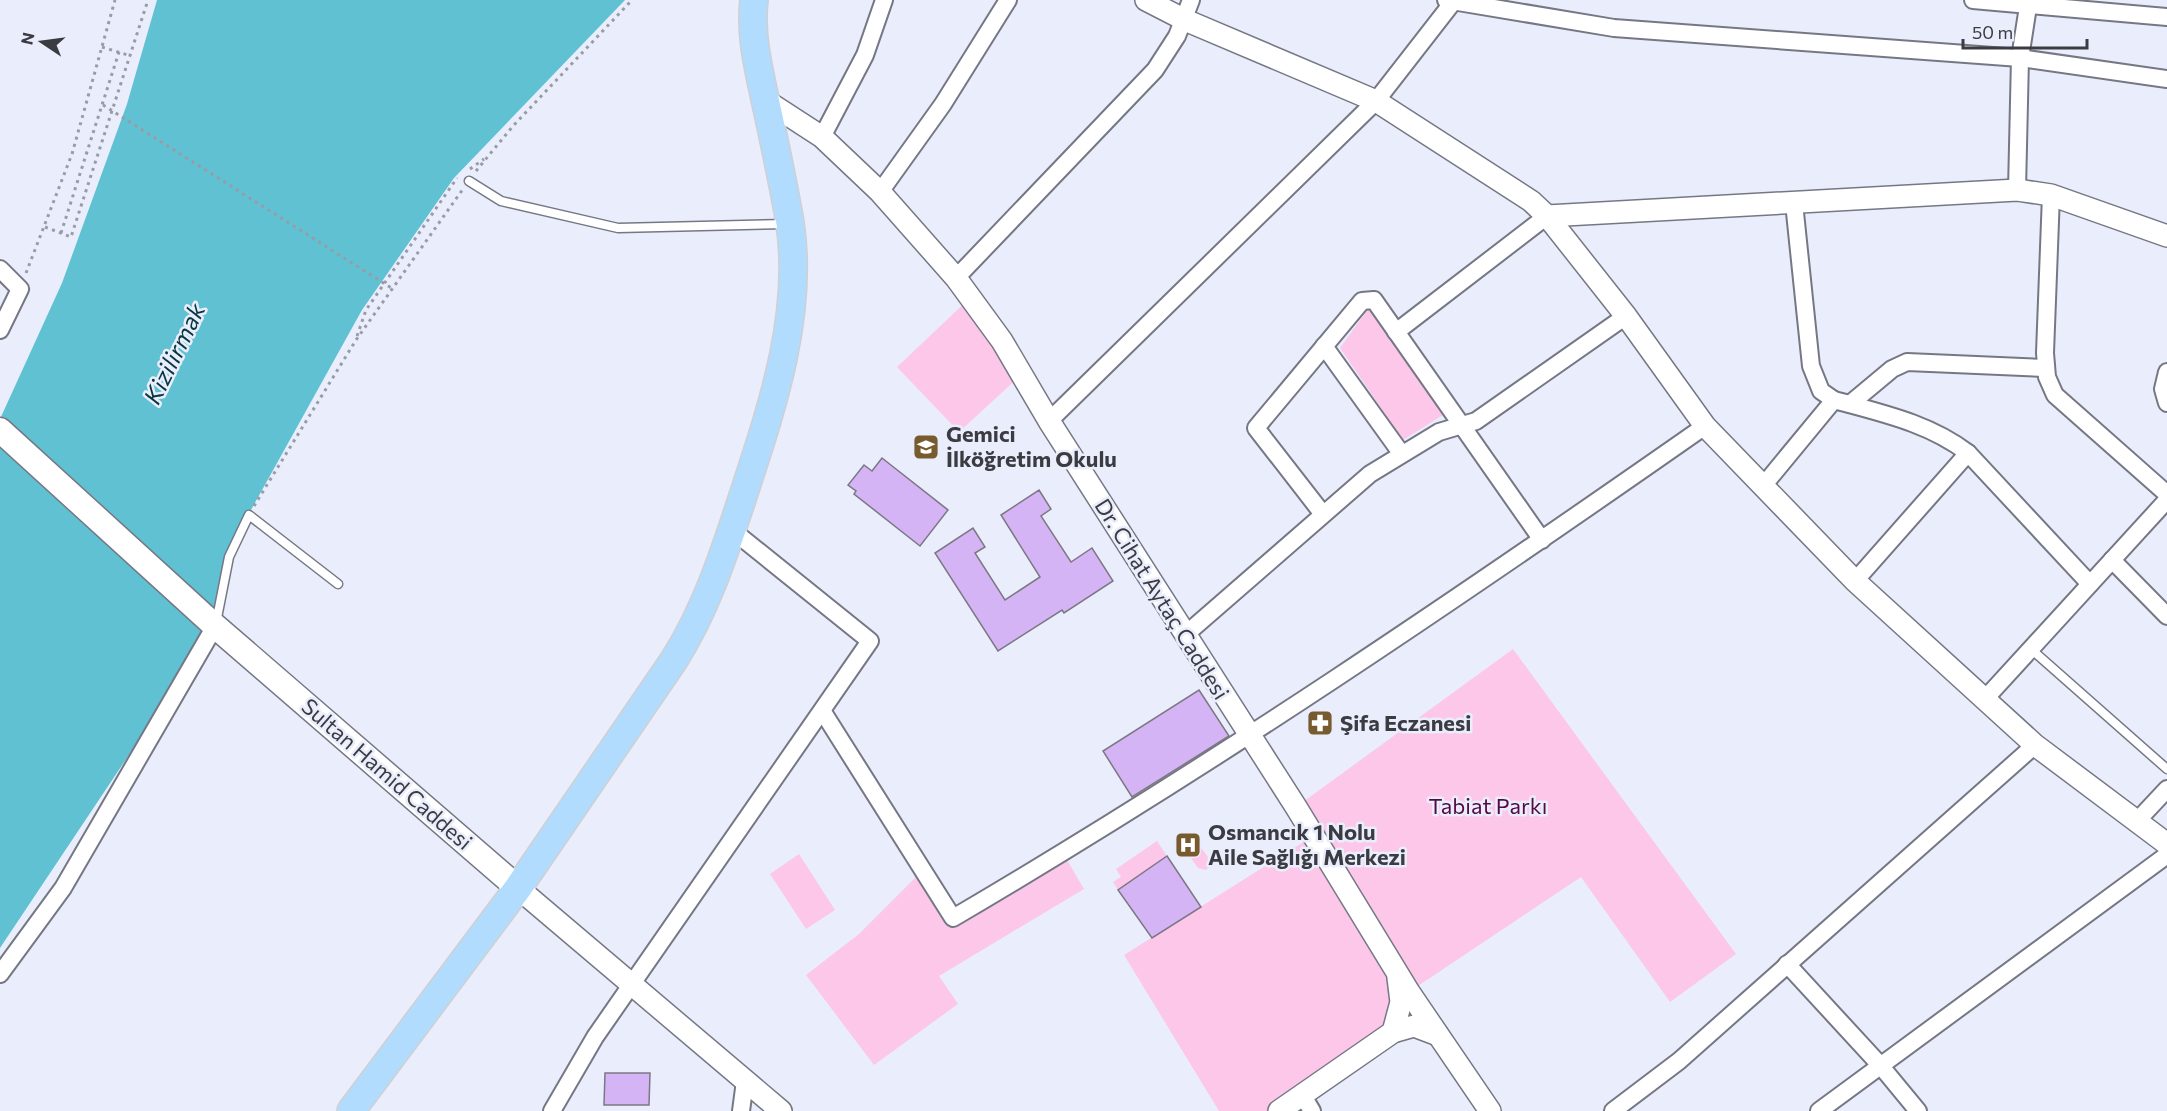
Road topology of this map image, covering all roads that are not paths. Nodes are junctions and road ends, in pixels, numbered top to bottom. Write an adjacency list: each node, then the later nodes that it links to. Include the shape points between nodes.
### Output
1 (754, 0): 12 (main road, via 754,48)
2 (884, 0): 14 (street, via 866,56)
3 (1008, 0): 17 (street, via 943,104)
4 (1146, 0): 8 (street)
5 (1973, 0): 7 (street)
6 (1449, 1): 10 (street, via 1614,28); 13 (street)
7 (2029, 2): 9 (street); 10 (street)
8 (1188, 10): 13 (street); 24 (street, via 1168,52 1141,86)
9 (2167, 17)
10 (2020, 58): 11 (street); 16 (street)
11 (2167, 80)
12 (765, 100): 14 (street, Dr. Cihat Aytaç Caddesi); 21 (main road)
13 (1376, 101): 20 (street, via 1514,189); 33 (street)
14 (822, 137): 17 (street, Dr. Cihat Aytaç Caddesi)
15 (469, 181): 21 (lane, via 501,201 618,228)
16 (2017, 190): 18 (street); 19 (street)
17 (880, 192): 24 (street, Dr. Cihat Aytaç Caddesi)
18 (2051, 195): 22 (street); 29 (street)
19 (1794, 203): 20 (street); 32 (street, via 1811,366 1821,391)
20 (1547, 216): 25 (street); 27 (street)
21 (790, 224): 43 (main road, via 793,287 785,347 776,392)
22 (2167, 236)
23 (0, 269): 26 (street, via 20,289)
24 (956, 278): 33 (street, Dr. Cihat Aytaç Caddesi, via 1002,341)
25 (1626, 316): 34 (street, via 1476,421); 35 (street)
26 (0, 330)
27 (1396, 332): 28 (street, via 1374,300 1362,301); 34 (street)
28 (1324, 346): 37 (street); 42 (street, via 1256,428)
29 (2046, 368): 32 (street, via 1907,362); 40 (street, via 2055,395)
30 (2167, 372): 31 (street)
31 (2166, 394)
32 (1842, 402): 38 (street, via 1929,428); 39 (street)
33 (1049, 421): 51 (street, Dr. Cihat Aytaç Caddesi)
34 (1461, 426): 37 (street, via 1439,432); 44 (street)
35 (1705, 426): 39 (street); 44 (street)
36 (0, 430): 50 (main road, Sultan Hamid Caddesi)
37 (1401, 453): 42 (street)
38 (1968, 453): 46 (street); 48 (street)
39 (1763, 486): 46 (street)
40 (2167, 494)
41 (2167, 500): 45 (street)
42 (1322, 513): 51 (street)
43 (732, 530): 54 (street, via 870,640); 62 (main road, via 689,637)
44 (1542, 540): 55 (street)
45 (2112, 560): 48 (street); 49 (street)
46 (1855, 581): 53 (street)
47 (338, 584): 50 (lane, via 249,515 229,557)
48 (2090, 584): 52 (street)
49 (2167, 616)
50 (215, 626): 62 (main road, Sultan Hamid Caddesi); 64 (street, via 63,888)
51 (1185, 635): 55 (street, Dr. Cihat Aytaç Caddesi)
52 (2031, 649): 53 (street); 57 (lane)
53 (1984, 699): 56 (street)
54 (823, 712): 55 (street, via 953,918); 66 (street)
55 (1249, 736): 65 (street, Dr. Cihat Aytaç Caddesi)
56 (2035, 746): 59 (street); 63 (street)
57 (2167, 769)
58 (2167, 789): 59 (street)
59 (2137, 821): 60 (street)
60 (2167, 844)
61 (2167, 855): 69 (street)
62 (518, 888): 66 (street, Sultan Hamid Caddesi); 72 (main road)
63 (1787, 964): 69 (street); 78 (street, via 1678,1061)
64 (0, 974)
65 (1397, 974): 67 (street, via 1401,996); 68 (street, Dr. Cihat Aytaç Caddesi)
66 (632, 985): 70 (street, Sultan Hamid Caddesi); 73 (street, via 595,1037)
67 (1393, 1032): 68 (street, via 1414,1026); 71 (street)
68 (1438, 1035): 77 (street, Dr. Cihat Aytaç Caddesi)
69 (1880, 1065): 79 (street); 80 (street)
70 (745, 1081): 74 (street); 75 (street, Sultan Hamid Caddesi)
71 (1307, 1104): 76 (street)
72 (351, 1111)
73 (552, 1111)
74 (741, 1111)
75 (780, 1111)
76 (1279, 1111)
77 (1490, 1111)
78 (1613, 1111)
79 (1819, 1111)
80 (1918, 1111)

